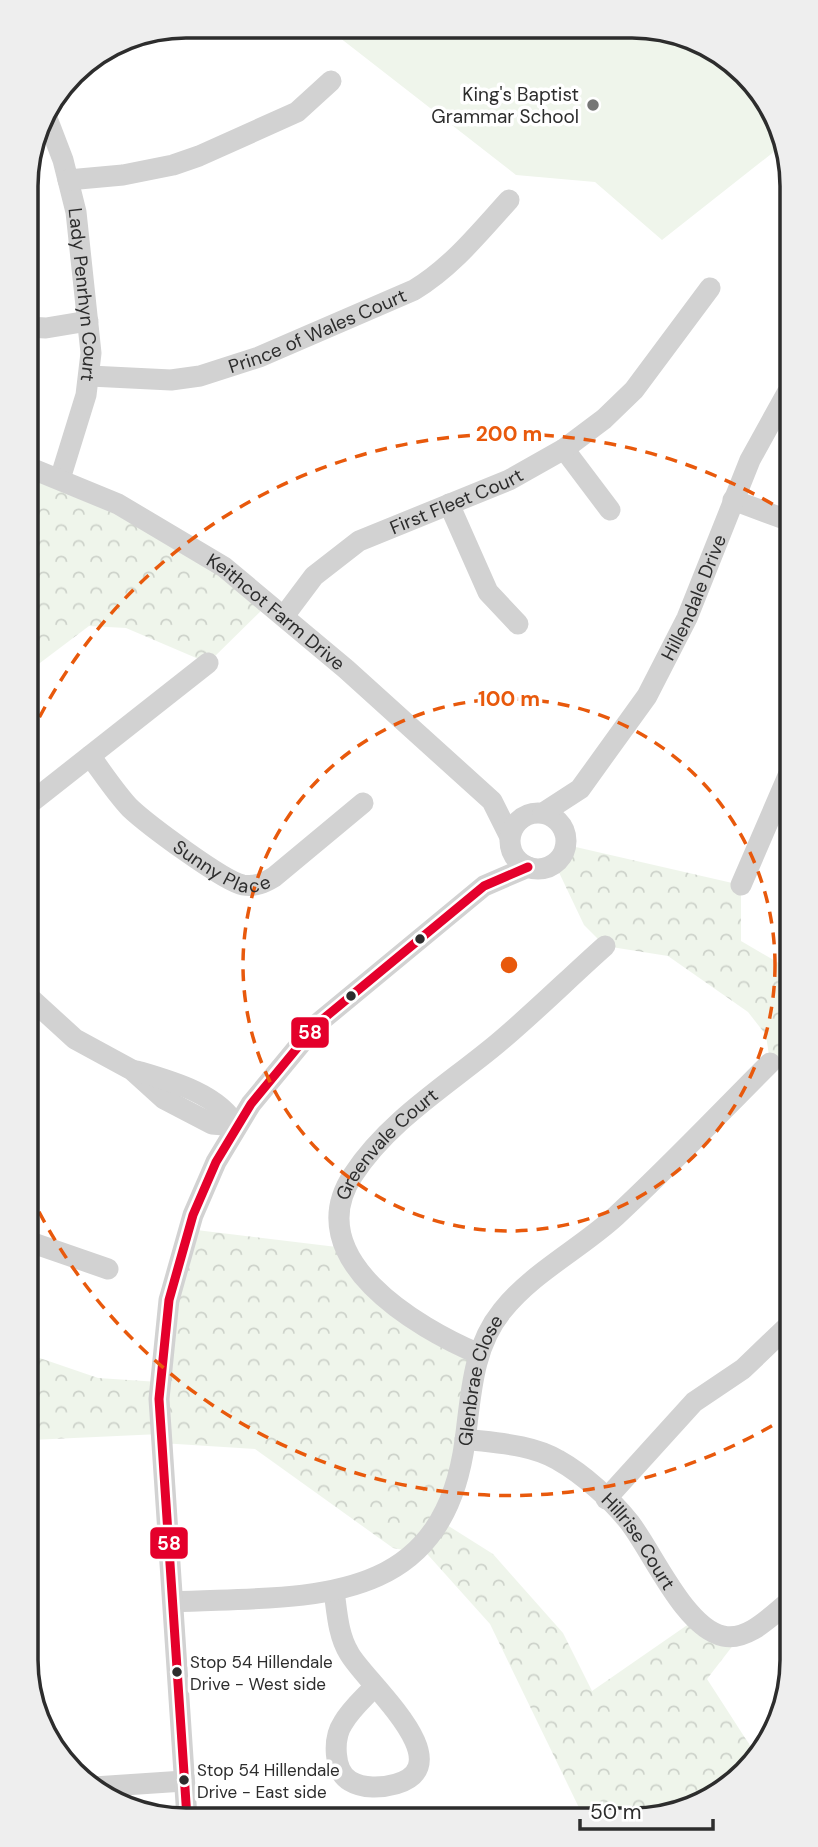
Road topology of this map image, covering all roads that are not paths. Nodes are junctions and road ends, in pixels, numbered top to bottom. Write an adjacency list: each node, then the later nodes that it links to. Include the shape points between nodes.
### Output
1 (331, 81): 3 (street, via 297,112 199,156 123,175)
2 (50, 129): 3 (street, Lady Penrhyn Court)
3 (68, 180): 6 (street, Lady Penrhyn Court)
4 (509, 200): 8 (street, Prince of Wales Court, via 435,278 259,357 171,380)
5 (710, 288): 10 (street, First Fleet Court, via 634,390)
6 (88, 321): 7 (street); 8 (street, Lady Penrhyn Court)
7 (39, 328)
8 (90, 376): 12 (street, Lady Penrhyn Court)
9 (780, 404): 13 (street, Hillendale Drive)
10 (564, 449): 14 (street, First Fleet Court, via 509,480); 15 (street)
11 (39, 471): 12 (street, Keithcot Farm Drive)
12 (60, 479): 17 (street, Keithcot Farm Drive, via 118,504 190,545)
13 (733, 500): 16 (street); 21 (street, Hillendale Drive, via 670,655 628,726)
14 (449, 504): 17 (street, First Fleet Court, via 359,541 314,576); 18 (street, via 488,592)
15 (610, 510)
16 (780, 517)
17 (284, 616): 24 (street, Keithcot Farm Drive)
18 (519, 624)
19 (208, 663): 20 (street)
20 (90, 756): 22 (street); 25 (street, Sunny Place, via 147,822 243,885 274,877)
21 (580, 789): 26 (street, Hillendale Drive); 27 (street, Hillendale Drive)
22 (39, 796)
23 (780, 796): 30 (street)
24 (492, 801): 26 (street, Keithcot Farm Drive); 28 (street, Keithcot Farm Drive)
25 (363, 803)
26 (537, 813): 27 (street, via 559,821); 28 (street, via 517,822)
27 (564, 828): 29 (street, via 567,845 555,864)
28 (510, 841): 29 (street, via 516,859); 31 (street)
29 (528, 867): 31 (street)
30 (741, 885)
31 (484, 886): 35 (street, via 317,1024 272,1075)
32 (605, 946): 39 (street, Greenvale Court, via 406,1116 345,1190 341,1230 355,1267 395,1308 423,1328)
33 (38, 1006): 35 (street, via 75,1039 132,1070 164,1099 212,1125)
34 (770, 1063): 39 (street, Glenbrae Close, via 614,1217 515,1295 491,1327)
35 (236, 1126): 43 (street, via 193,1214 164,1329 159,1408)
36 (38, 1245): 37 (street)
37 (108, 1269)
38 (779, 1334): 41 (street, via 743,1369 694,1402)
39 (479, 1354): 40 (street, Glenbrae Close)
40 (465, 1439): 41 (street, Hillrise Court, via 556,1458); 42 (street, Glenbrae Close, via 454,1491 420,1546 370,1581)
41 (606, 1499): 44 (street, Hillrise Court, via 629,1522 707,1630 727,1637 741,1635)
42 (334, 1591): 43 (street, Glenbrae Close); 45 (street, via 344,1644)
43 (173, 1602): 46 (street)
44 (779, 1608)
45 (375, 1686): 45 (street, via 414,1735 420,1750 408,1779 381,1787 353,1783 338,1766 341,1724)
46 (184, 1781): 47 (street); 48 (street)
47 (108, 1786)
48 (186, 1808)

